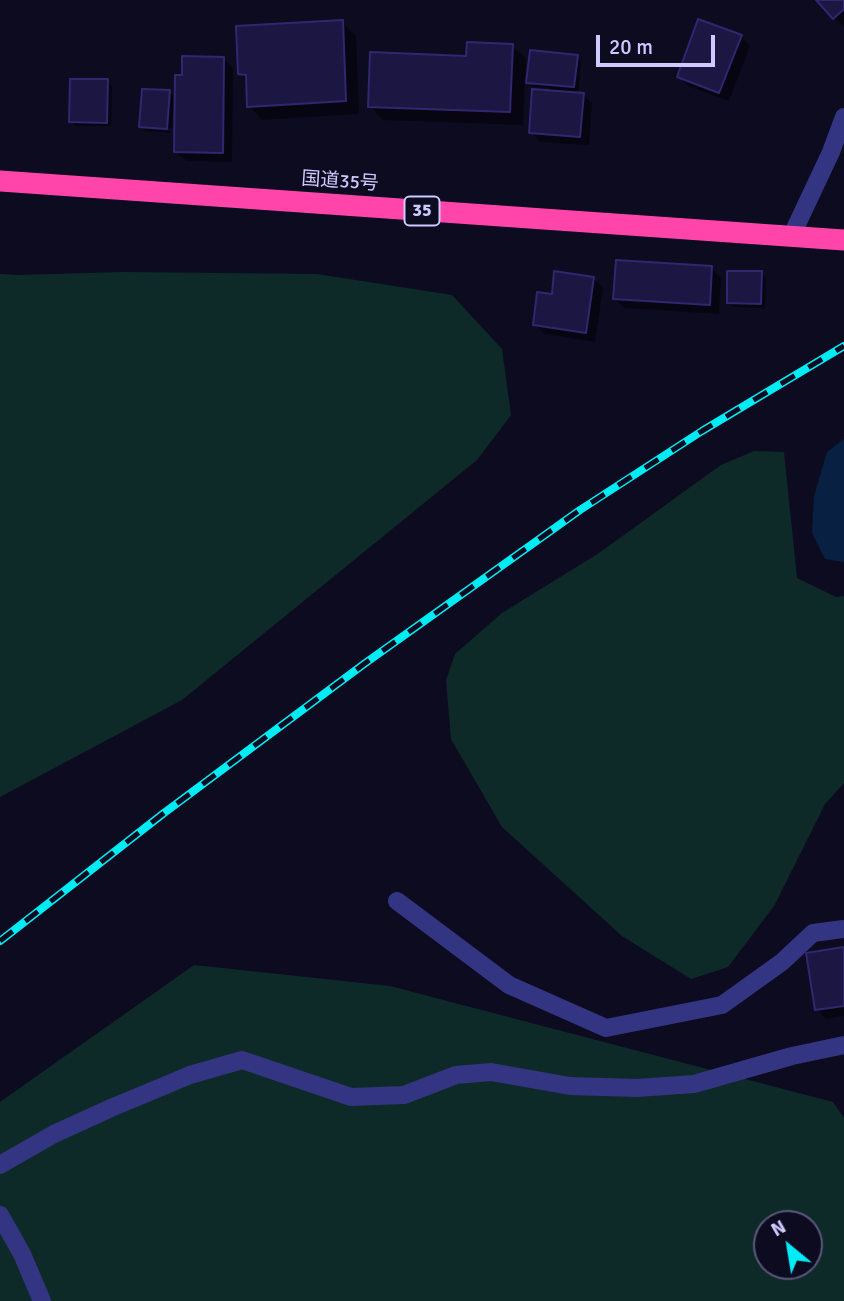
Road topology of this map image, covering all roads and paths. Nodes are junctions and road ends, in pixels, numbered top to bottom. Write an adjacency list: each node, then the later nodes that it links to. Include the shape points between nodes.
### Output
1 (844, 117): 3 (street)
2 (0, 181): 3 (highway, 国道35号 / 35)
3 (791, 237): 4 (highway, 国道35号 / 35)
4 (844, 240)
5 (397, 901): 6 (street, via 509,985 606,1028 722,1005 782,962 813,933)
6 (844, 929)
7 (844, 1045): 8 (street, via 694,1084 570,1086 491,1072 456,1075 404,1095 351,1097 242,1059 111,1108)
8 (0, 1165)
9 (0, 1215): 10 (street)
10 (42, 1301)

